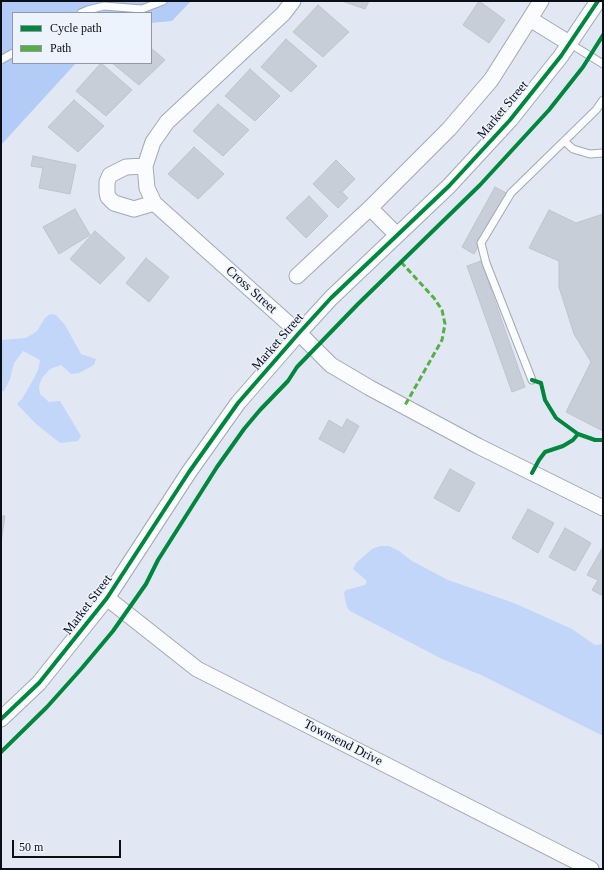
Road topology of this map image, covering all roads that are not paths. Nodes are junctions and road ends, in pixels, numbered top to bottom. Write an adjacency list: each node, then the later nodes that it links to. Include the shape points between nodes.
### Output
1 (163, 1): 5 (lane, via 142,9 104,6)
2 (293, 1): 14 (street, Cross Street, via 283,14 166,122 152,142)
3 (541, 1): 6 (street)
4 (598, 1): 7 (street, Market Street)
5 (83, 12)
6 (530, 19): 7 (street); 16 (street, via 486,86 449,129)
7 (569, 43): 10 (lane); 17 (street, Market Street, via 510,120)
8 (12, 54): 9 (lane)
9 (1, 60)
10 (603, 64)
11 (603, 100): 12 (lane)
12 (564, 141): 13 (lane, via 579,151 590,154); 20 (lane, via 511,193 481,243 486,263)
13 (603, 153)
14 (145, 166): 15 (street, Cross Street, via 147,188); 15 (street, via 126,168 110,175 107,182 108,197 114,203 134,209)
15 (154, 203): 19 (street, Cross Street)
16 (370, 208): 17 (street); 18 (street)
17 (397, 236): 19 (street, Market Street, via 331,298)
18 (297, 276)
19 (299, 333): 21 (street, Cross Street, via 331,365 370,388 478,446); 22 (street, Market Street, via 234,409 189,472)
20 (532, 380)
21 (603, 508)
22 (107, 598): 23 (street, Market Street, via 39,683); 24 (street, Townsend Drive, via 197,669)
23 (1, 719)
24 (591, 869)

